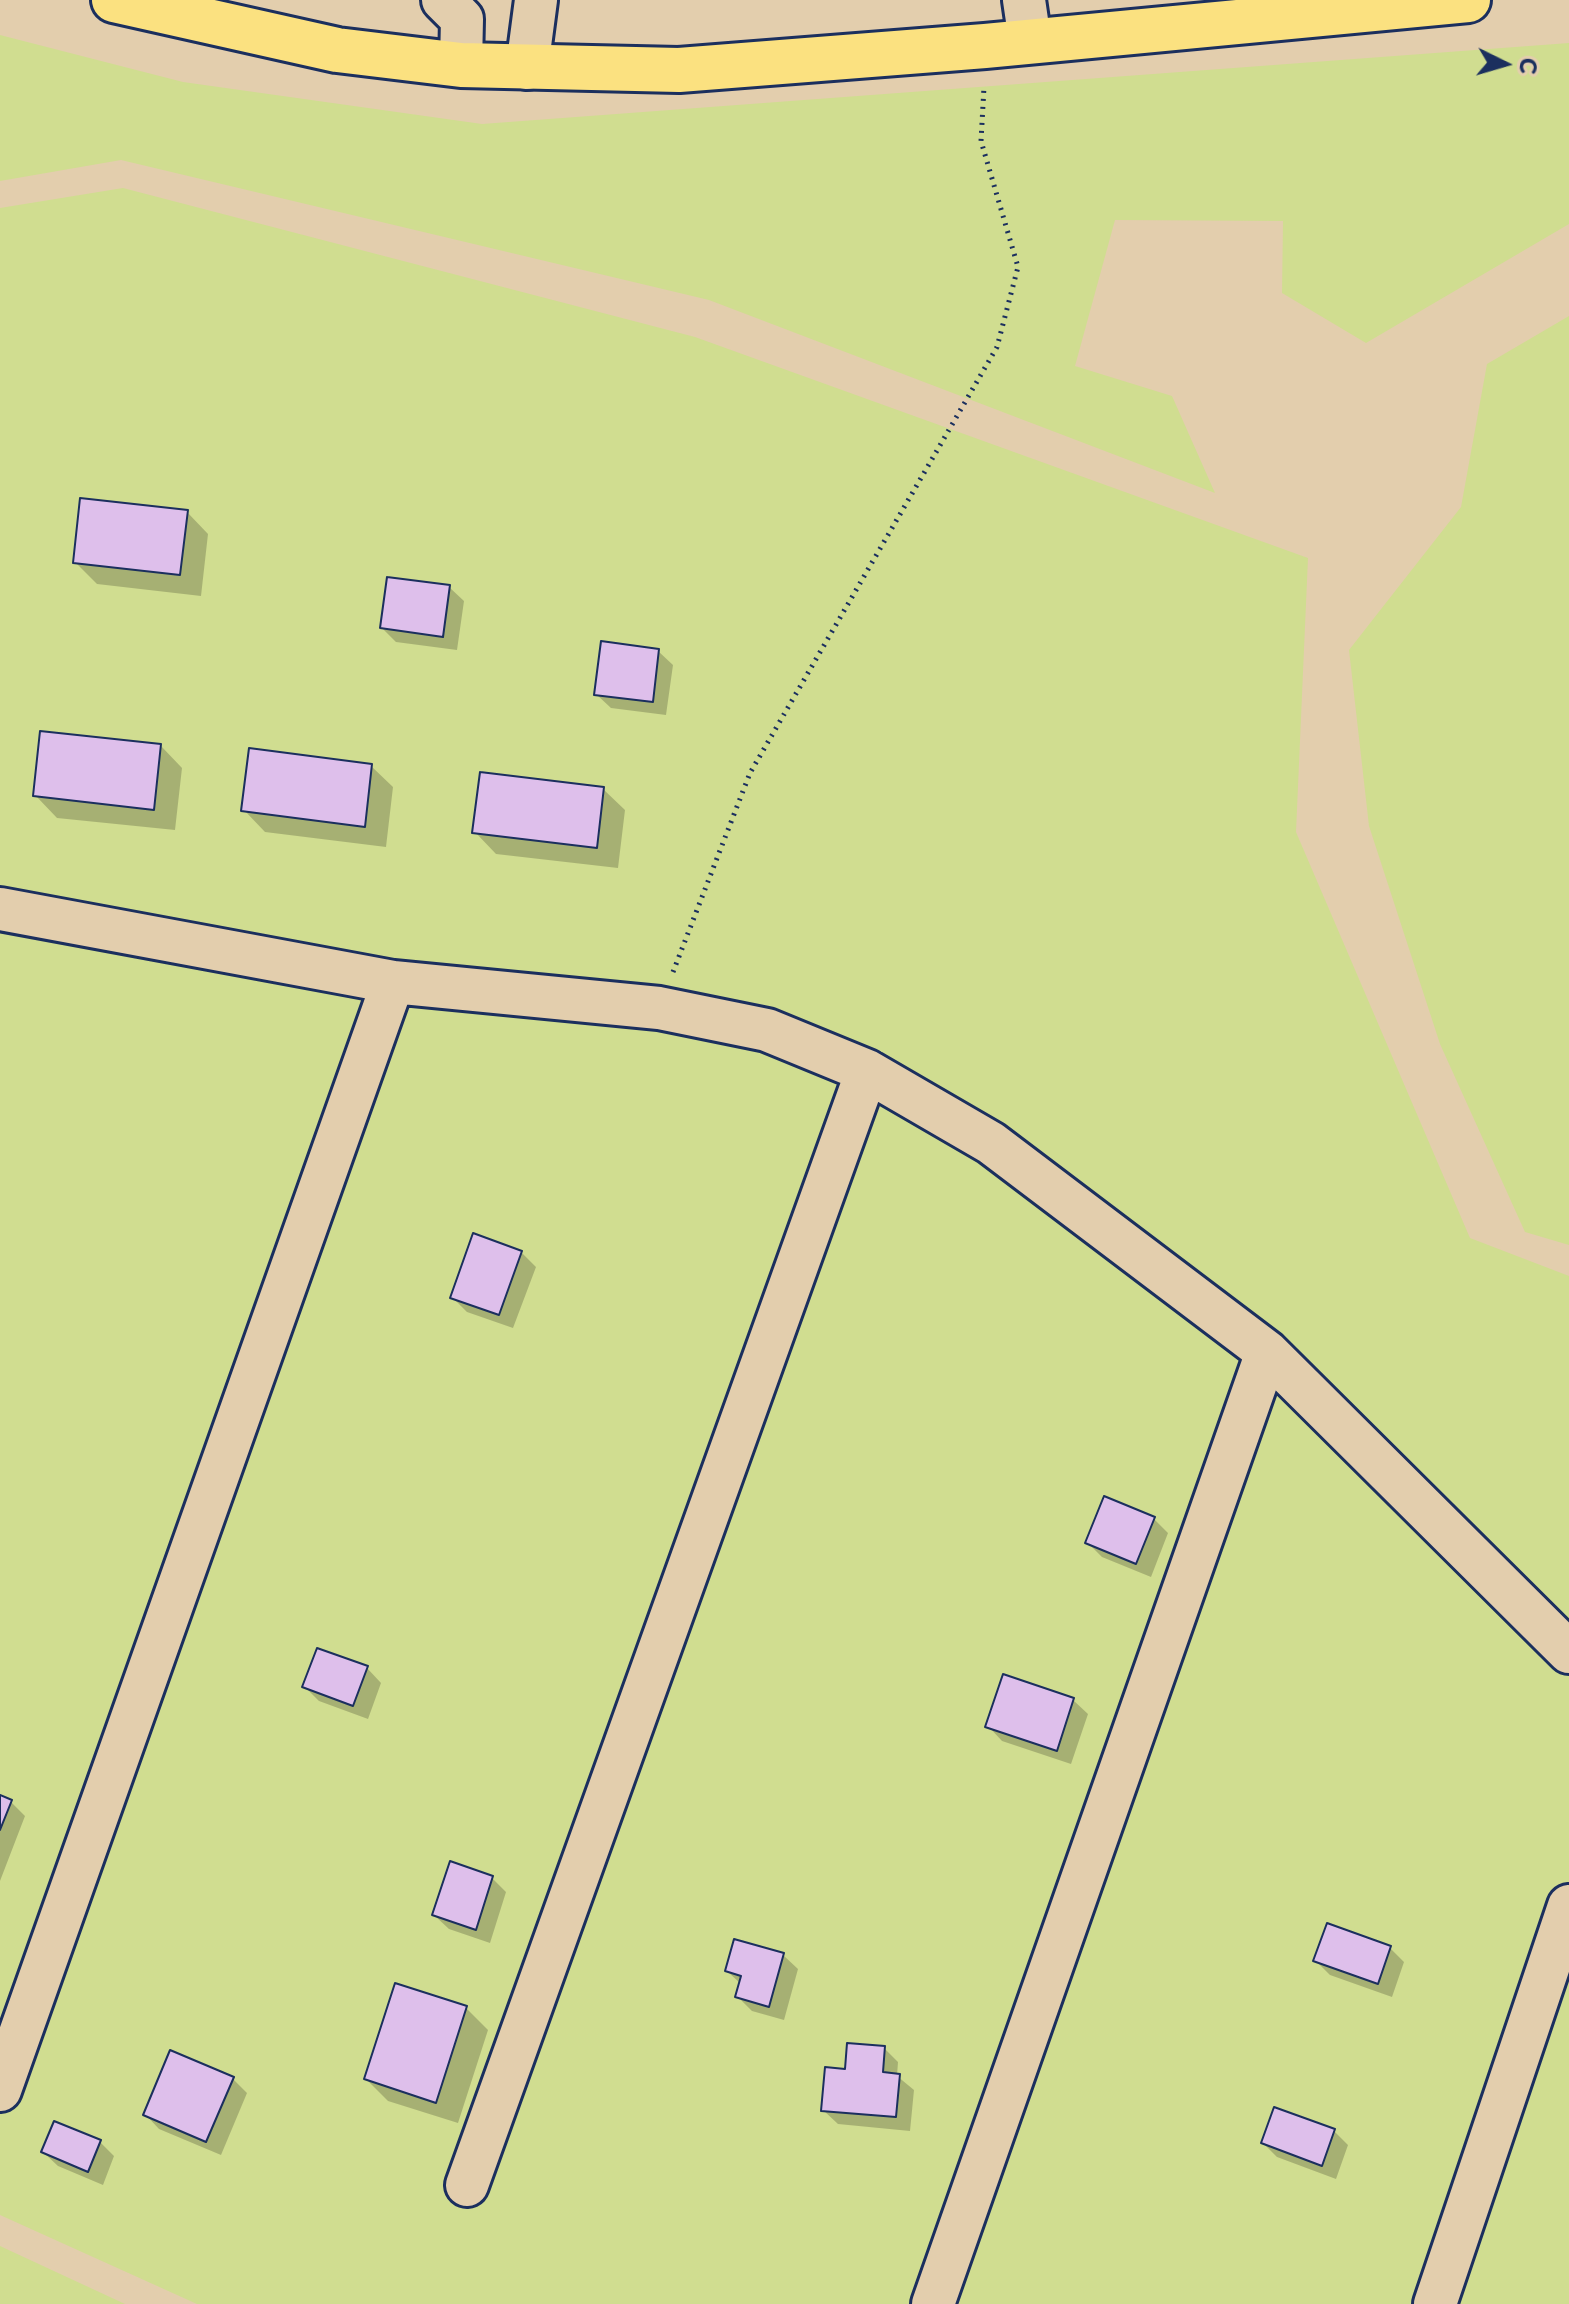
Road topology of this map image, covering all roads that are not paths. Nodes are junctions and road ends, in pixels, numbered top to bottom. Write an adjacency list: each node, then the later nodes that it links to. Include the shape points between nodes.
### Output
1 (114, 0): 6 (main road, via 337,50)
2 (443, 0): 6 (street, via 462,19)
3 (536, 0): 7 (street)
4 (1468, 0): 5 (main road)
5 (1027, 21): 7 (main road, via 985,46 679,70)
6 (461, 65): 7 (main road)
7 (527, 68)
8 (0, 909): 9 (street)
9 (393, 982): 10 (street, via 659,1008 767,1030); 14 (street)
10 (867, 1071): 11 (street, via 991,1143); 15 (street)
11 (1267, 1352): 12 (street); 16 (street)
12 (1569, 1652)
13 (1569, 1906): 17 (street)
14 (0, 2090)
15 (467, 2185)
16 (933, 2304)
17 (1435, 2304)

